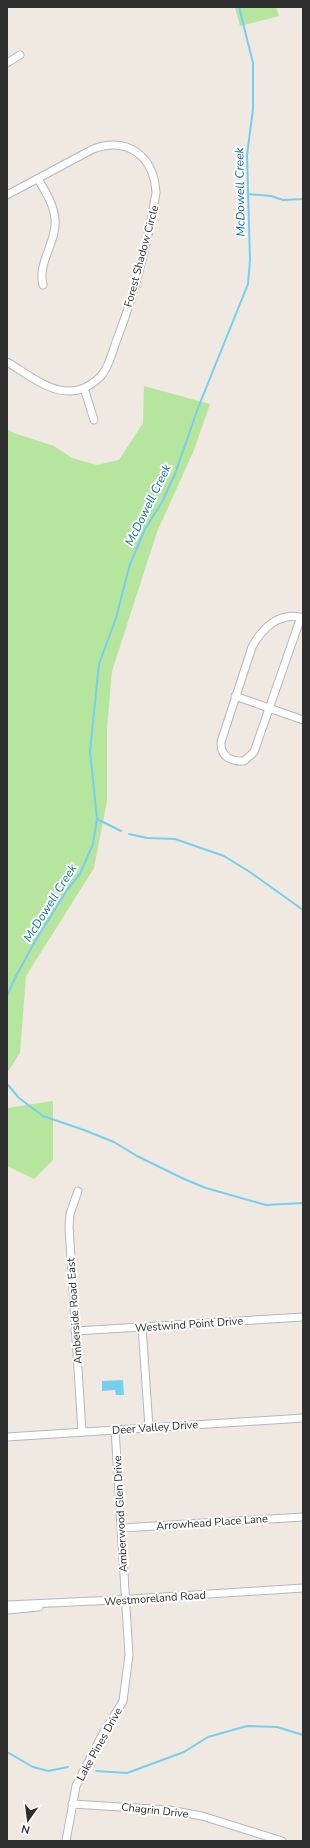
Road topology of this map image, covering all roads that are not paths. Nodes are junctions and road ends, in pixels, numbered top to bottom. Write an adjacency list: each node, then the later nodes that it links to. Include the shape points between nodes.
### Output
1 (20, 55): 2 (street)
2 (7, 63)
3 (38, 179): 4 (street, Forest Shadow Circle); 5 (street, via 54,210 55,218 54,234 42,271); 7 (street, Forest Shadow Circle, via 93,149 116,145 126,146 143,156 154,179 155,201 142,260 126,313 105,369 96,381)
4 (7, 195)
5 (43, 285)
6 (7, 362): 7 (street, via 54,389 70,391)
7 (84, 388): 8 (street)
8 (94, 420)
9 (302, 617): 10 (street, via 281,617 258,635); 11 (street)
10 (235, 696): 11 (street); 11 (street, via 220,742 223,753 232,760 244,761 254,752)
11 (269, 708): 12 (street)
12 (303, 720)
13 (78, 1191): 16 (street, Amberside Road East, via 70,1214 69,1227)
14 (303, 1317): 15 (street, Westwind Point Drive)
15 (142, 1327): 16 (street, Westwind Point Drive); 18 (street)
16 (76, 1331): 20 (street, Amberside Road East)
17 (303, 1418): 18 (street, Deer Valley Drive)
18 (149, 1427): 19 (street, Deer Valley Drive)
19 (115, 1429): 20 (street, Deer Valley Drive); 23 (street, Amberwood Glen Drive)
20 (82, 1432): 21 (street, Deer Valley Drive)
21 (7, 1436)
22 (303, 1516): 23 (street, Arrowhead Place Lane)
23 (122, 1528): 25 (street, Amberwood Glen Drive)
24 (303, 1588): 25 (street, Westmoreland Road)
25 (126, 1600): 26 (street, Westmoreland Road); 29 (street, Lake Pines Drive, via 129,1655 123,1701 87,1762 76,1786)
26 (53, 1604): 27 (street, Westmoreland Road); 28 (street)
27 (7, 1605)
28 (7, 1610)
29 (72, 1804): 30 (street, Chagrin Drive, via 169,1810 202,1816); 31 (street, Lake Pines Drive)
30 (263, 1838): 32 (street, Chagrin Drive)
31 (66, 1841)
32 (282, 1841)

